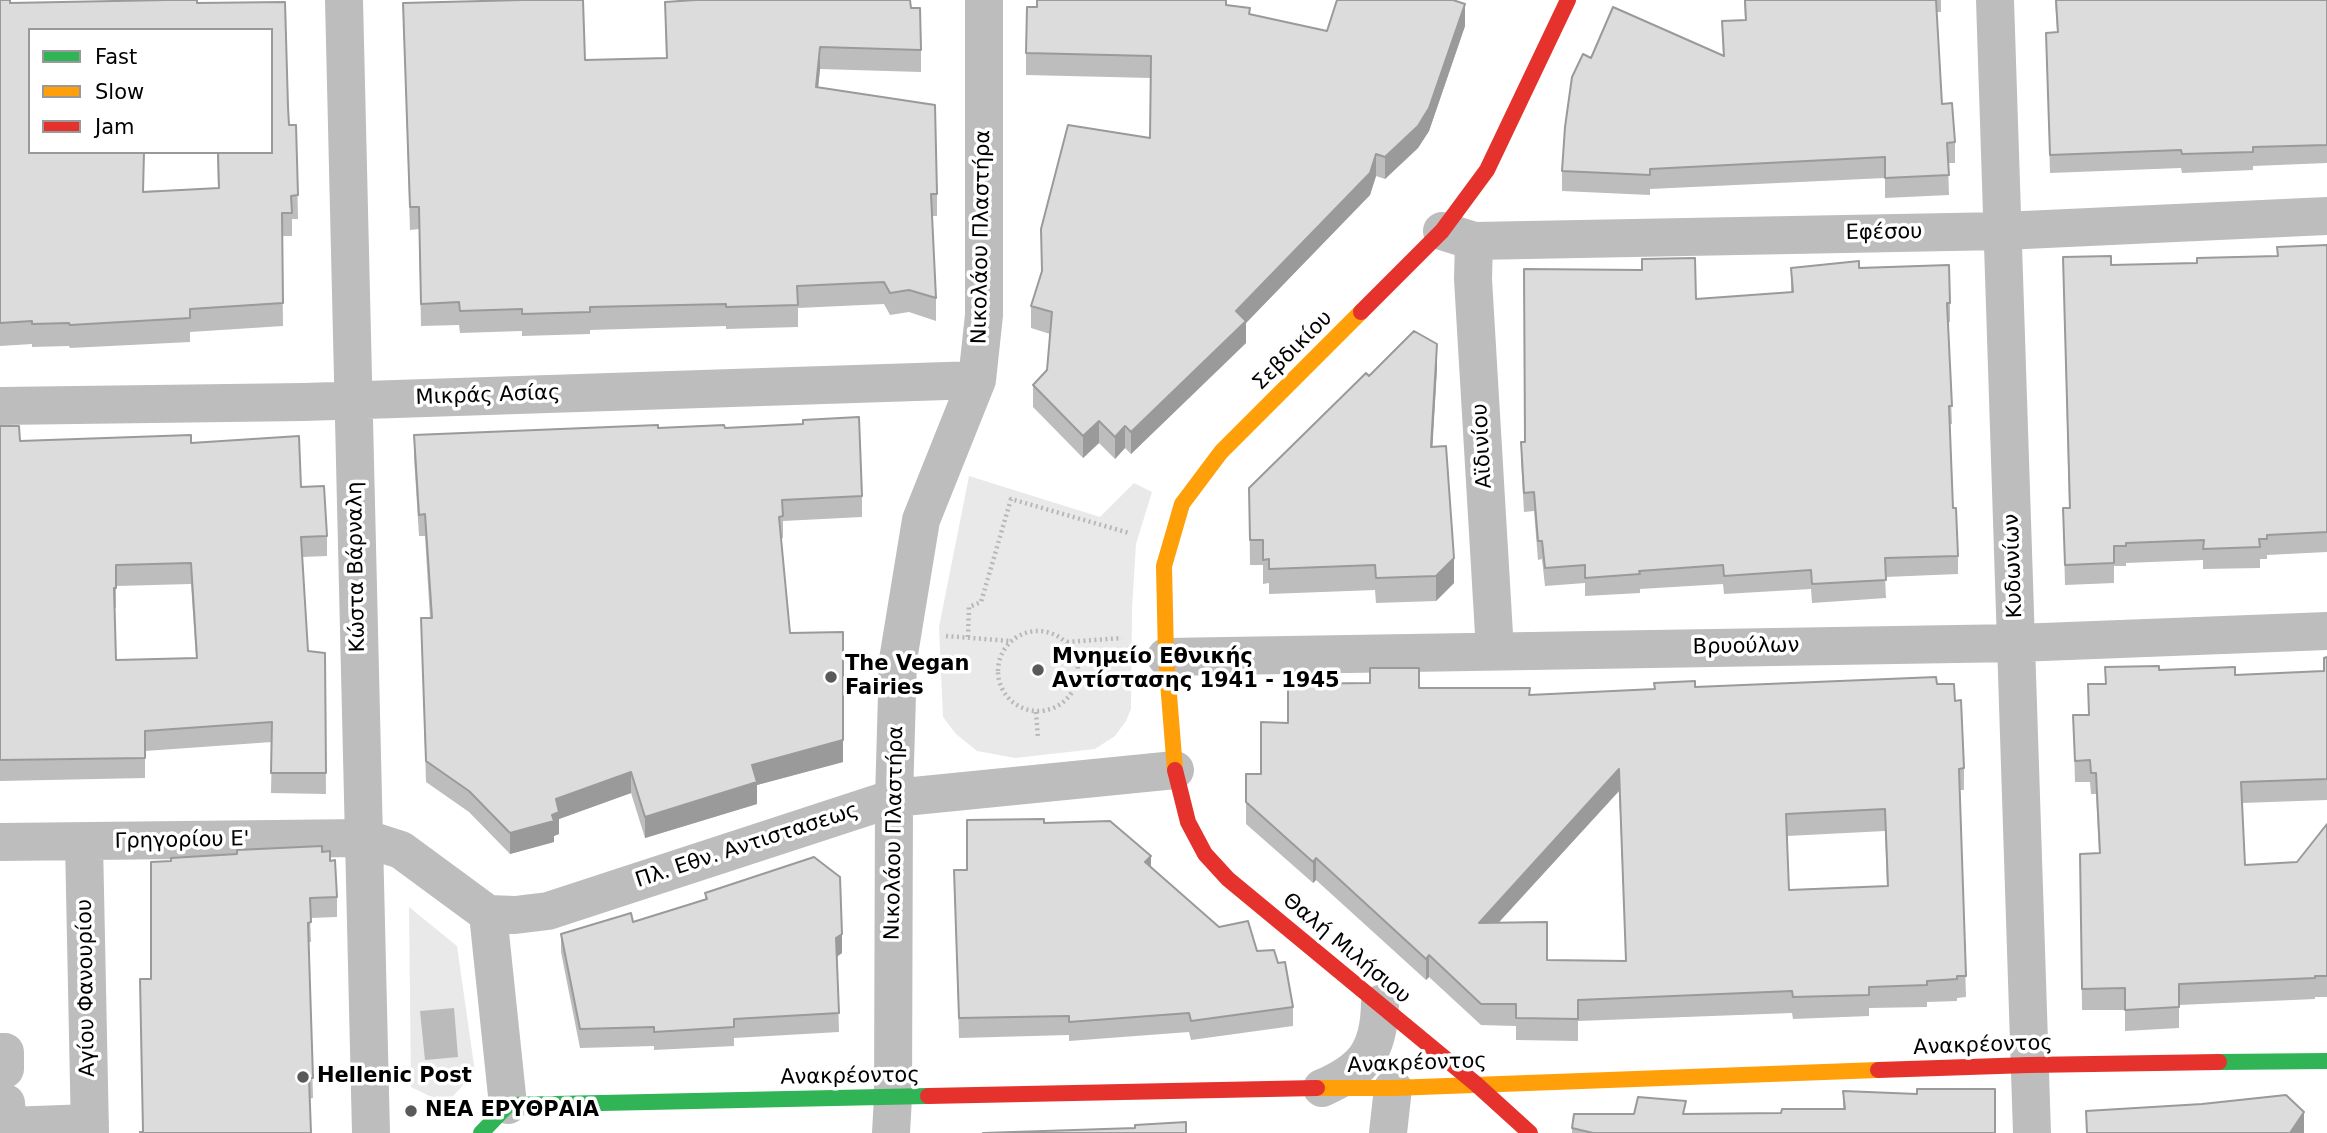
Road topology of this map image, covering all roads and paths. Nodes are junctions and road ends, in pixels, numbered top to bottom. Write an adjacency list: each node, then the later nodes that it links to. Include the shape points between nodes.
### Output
1 (344, 0): 9 (street, Κώστα Βάρναλη)
2 (985, 0): 8 (street, Νικολάου Πλαστήρα, via 984,315)
3 (1568, 0): 7 (street, Σεβδικίου)
4 (1995, 0): 6 (street, Κυδωνίων)
5 (2327, 216): 6 (street, Εφέσου)
6 (2003, 231): 7 (street, Εφέσου); 17 (street, Κυδωνίων)
7 (1458, 236): 11 (street, Σεβδικίου, via 1221,452 1182,504); 19 (street, Αϊδινίου, via 1473,279)
8 (976, 380): 9 (street, Μικράς Ασίας); 13 (street, Νικολάου Πλαστήρα, via 921,520)
9 (352, 400): 10 (street, Μικράς Ασίας); 22 (street, Κώστα Βάρναλη)
10 (0, 406)
11 (1171, 545): 14 (path, via 1011,499 981,602 969,607); 18 (street, Σεβδικίου, via 1164,566)
12 (2327, 631): 17 (street, Βρυούλων)
13 (903, 633): 14 (path); 21 (street, Νικολάου Πλαστήρα, via 898,660)
14 (968, 637): 15 (path)
15 (1010, 641): 16 (path, via 1040,631); 16 (path, via 997,669 999,685 1021,708 1036,712 1052,709 1074,689 1079,673)
16 (1067, 642): 18 (path)
17 (2017, 643): 19 (street, Βρυούλων); 28 (street, Κυδωνίων)
18 (1165, 646): 19 (street, Βρυούλων); 20 (street, Σεβδικίου)
19 (1495, 652)
20 (1175, 770): 21 (street, Πλ. Εθν. Αντιστασεως); 26 (street, Θαλή Μιλήσιου, via 1188,822 1205,854 1228,879)
21 (894, 798): 25 (street, Πλ. Εθν. Αντιστασεως, via 548,911); 34 (street, Νικολάου Πλαστήρα)
22 (364, 838): 24 (street, Γρηγορίου Ε'); 25 (street, Γρηγορίου Ε', via 401,850); 36 (street, Κώστα Βάρναλη)
23 (0, 842): 24 (street, Γρηγορίου Ε')
24 (84, 842): 35 (street, Αγίου Φανουρίου)
25 (488, 914): 33 (street)
26 (1380, 1004): 30 (street, Θαλή Μιλήσιου); 31 (street, via 1375,1043 1362,1065)
27 (2327, 1061): 28 (street, Ανακρέοντος)
28 (2029, 1065): 30 (street, Ανακρέοντος); 40 (street, Κυδωνίων)
29 (4, 1075): 35 (street, via 8,1126)
30 (1476, 1084): 32 (street, Ανακρέοντος); 39 (street, Θαλή Μιλήσιου)
31 (1322, 1088): 32 (street, Ανακρέοντος); 34 (street, Ανακρέοντος)
32 (1393, 1088): 38 (street)
33 (508, 1105): 34 (street, Ανακρέοντος); 37 (street)
34 (892, 1115)
35 (90, 1128)
36 (372, 1133)
37 (481, 1133)
38 (1388, 1133)
39 (1530, 1133)
40 (2032, 1133)

